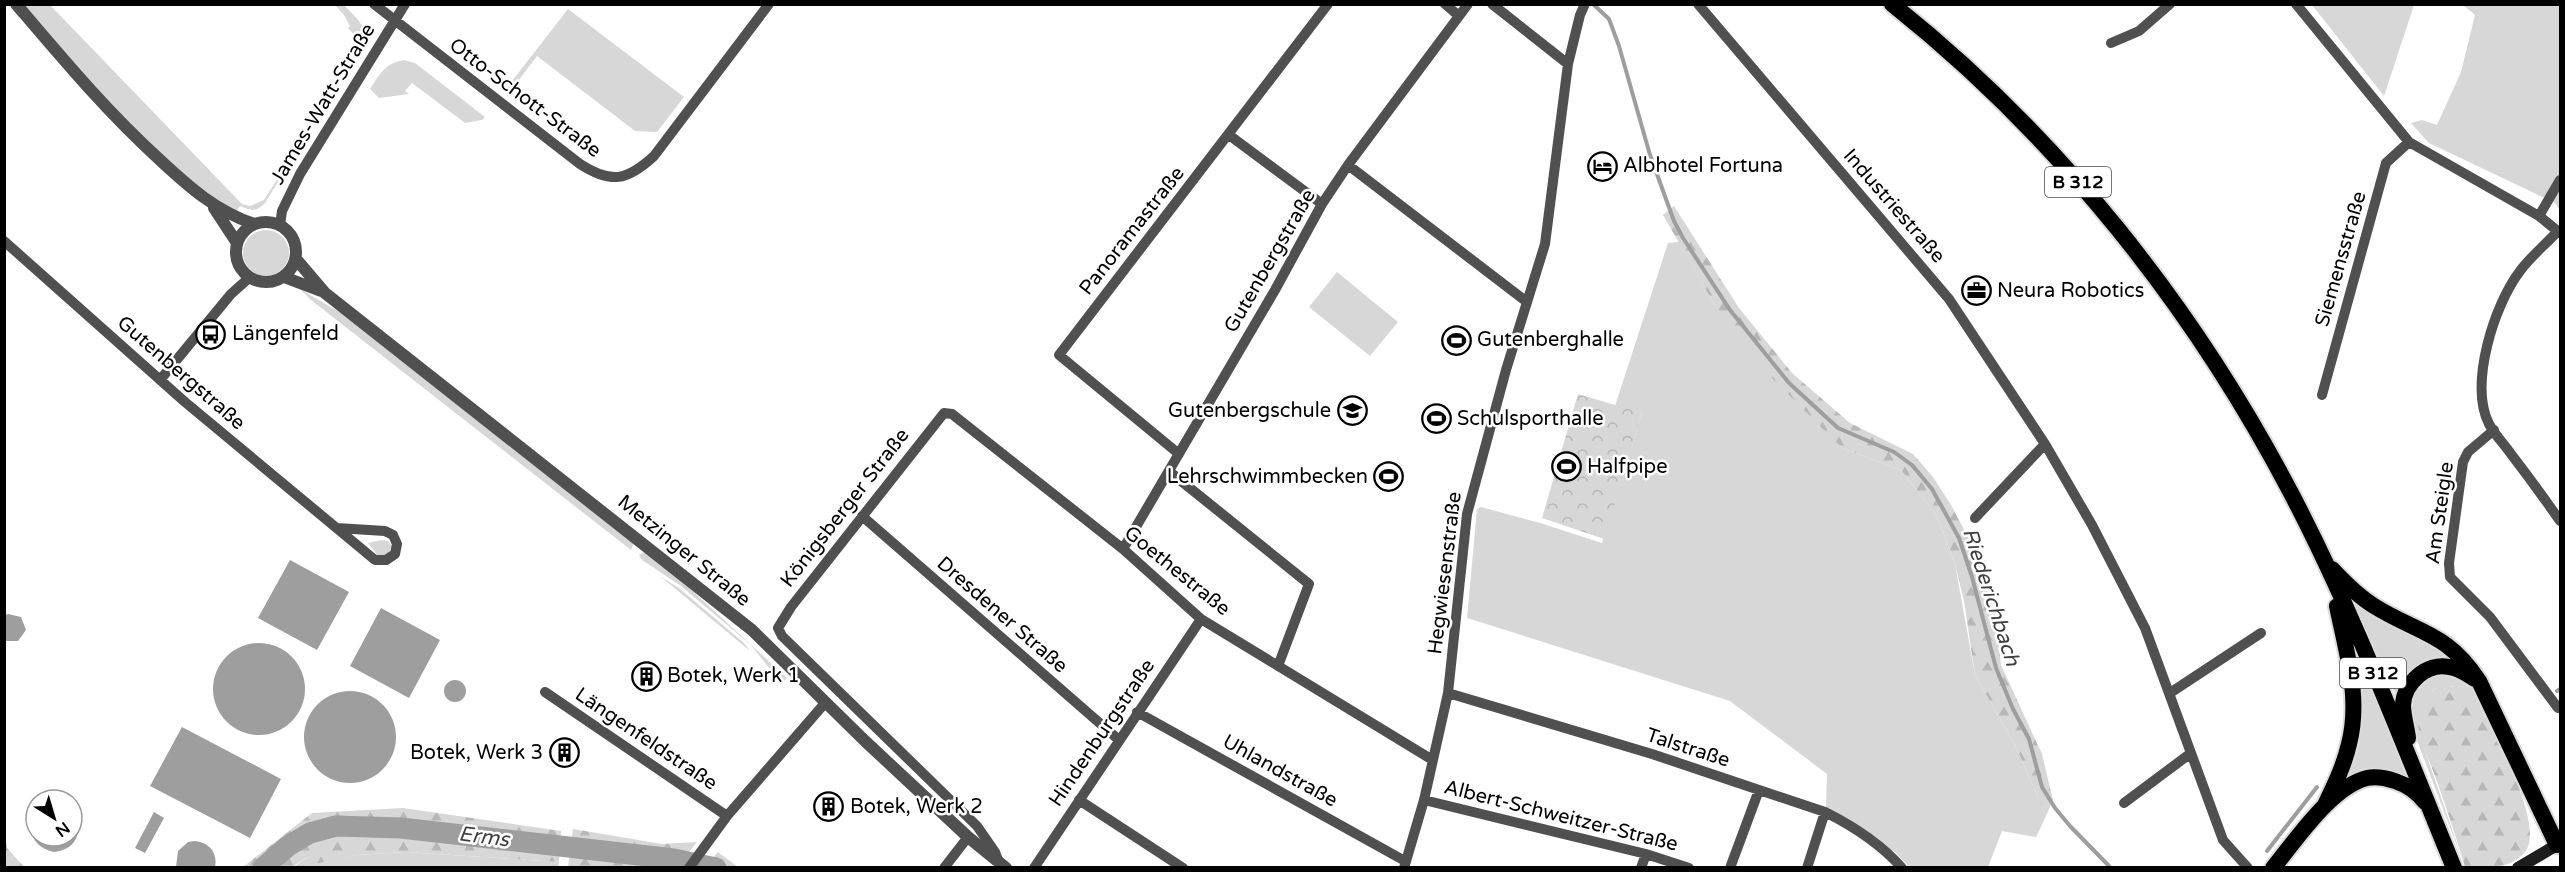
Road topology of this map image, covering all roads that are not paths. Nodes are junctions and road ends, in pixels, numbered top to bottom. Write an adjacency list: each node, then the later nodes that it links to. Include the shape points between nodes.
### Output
1 (16, 4): 23 (street, via 114,116)
2 (374, 4): 15 (street, Otto-Schott-Straße)
3 (405, 4): 15 (street, James-Watt-Straße)
4 (769, 4): 15 (street, Otto-Schott-Straße, via 654,156 632,174 621,177 606,177 580,164)
5 (1328, 4): 18 (street, Panoramastraße)
6 (1445, 4): 14 (street)
7 (1468, 4): 14 (street, Gutenbergstraße)
8 (1492, 4): 17 (street)
9 (1698, 4): 39 (street, Industriestraße, via 1949,299)
10 (1892, 4): 47 (highway, B 312, via 2030,130 2138,254 2231,389 2291,493)
11 (2170, 4): 16 (street, via 2139,31)
12 (2296, 4): 19 (street)
13 (1585, 6): 17 (street, Hegwiesenstraße)
14 (1459, 16): 20 (street, Gutenbergstraße)
15 (394, 21): 26 (street, James-Watt-Straße, via 300,174 282,211)
16 (2111, 43)
17 (1568, 64): 34 (street, Hegwiesenstraße, via 1547,234)
18 (1229, 135): 22 (street); 40 (street, Panoramastraße, via 1059,355)
19 (2409, 142): 24 (street); 36 (street, Siemensstraße, via 2386,164)
20 (1348, 165): 22 (street, Gutenbergstraße); 34 (street)
21 (2560, 180): 24 (street)
22 (1322, 204): 40 (street, Gutenbergstraße)
23 (212, 205): 25 (street); 29 (street)
24 (2539, 216): 27 (street)
25 (254, 224): 26 (street); 29 (street)
26 (280, 225): 30 (street, via 294,239)
27 (2559, 232): 38 (street, via 2518,273 2492,328 2482,382 2486,413)
28 (4, 241): 35 (street, Gutenbergstraße)
29 (237, 243): 32 (street, via 240,268)
30 (296, 259): 31 (street); 33 (street, Metzinger Straße)
31 (284, 277): 32 (street, via 273,282); 33 (street, Metzinger Straße)
32 (249, 278): 35 (street, via 231,294)
33 (325, 292): 57 (street, Metzinger Straße, via 752,630)
34 (1527, 302): 55 (street, Hegwiesenstraße, via 1467,514)
35 (160, 380): 45 (street, Gutenbergstraße)
36 (2322, 395)
37 (944, 413): 42 (street, Königsberger Straße); 46 (street, Goethestraße, via 952,414)
38 (2494, 430): 44 (street); 58 (street, Am Steigle, via 2468,452 2463,462 2450,577 2490,617)
39 (2045, 444): 43 (street); 56 (street, Industriestraße, via 2133,603)
40 (1179, 454): 41 (street, Gutenbergstraße)
41 (1170, 472): 46 (street, Gutenbergstraße); 52 (street, via 1309,584)
42 (862, 516): 50 (street, Königsberger Straße); 60 (street, Dresdener Straße)
43 (1975, 518)
44 (2560, 520)
45 (337, 528): 45 (street, Gutenbergstraße, via 375,560 386,560 395,554 397,544 393,535 385,531)
46 (1123, 549): 49 (street, Goethestraße)
47 (2325, 562): 48 (highway, B 312); 53 (highway, via 2374,606 2453,648)
48 (2333, 579): 63 (highway, B 312); 68 (highway, via 2354,705 2349,744)
49 (1201, 619): 52 (street, Goethestraße); 59 (street, Hindenburgstraße)
50 (778, 628): 76 (street, Metzinger Straße, via 977,826)
51 (2261, 633): 56 (street)
52 (1278, 666): 62 (street, Goethestraße)
53 (2479, 681): 63 (highway, via 2448,666 2422,672 2413,680 2403,705); 73 (highway)
54 (545, 692): 71 (street, Längenfeldstraße)
55 (1448, 693): 62 (street, Hegwiesenstraße); 64 (street, Talstraße)
56 (2170, 693): 61 (street, Industriestraße)
57 (825, 703): 71 (street); 72 (street, Metzinger Straße)
58 (2560, 706)
59 (1137, 712): 60 (street, Hindenburgstraße); 75 (street, Uhlandstraße)
60 (1119, 740): 65 (street, Hindenburgstraße)
61 (2191, 753): 67 (street); 86 (street, Industriestraße, via 2223,840)
62 (1431, 759): 66 (street, Hegwiesenstraße)
63 (2413, 767): 69 (highway, B 312)
64 (1759, 790): 70 (street, Talstraße); 83 (street)
65 (1079, 800): 79 (street, Hindenburgstraße); 80 (street)
66 (1424, 800): 74 (street, Albert-Schweitzer-Straße); 75 (street, Hegwiesenstraße)
67 (2124, 803)
68 (2325, 805): 69 (highway, via 2367,778 2385,778 2402,783); 87 (highway)
69 (2430, 807): 88 (highway, B 312)
70 (1825, 812): 84 (street); 85 (street, Talstraße, via 1882,847)
71 (727, 816): 77 (street)
72 (968, 837): 76 (street, Metzinger Straße); 78 (street)
73 (2559, 844): 89 (main road)
74 (1646, 854): 81 (street); 82 (street, Albert-Schweitzer-Straße)
75 (1405, 864)
76 (1002, 865)
77 (689, 867)
78 (944, 867)
79 (1034, 867)
80 (1183, 867)
81 (1641, 867)
82 (1689, 867)
83 (1730, 867)
84 (1807, 867)
85 (1902, 867)
86 (2248, 867)
87 (2272, 867)
88 (2454, 867)
89 (2518, 867)

